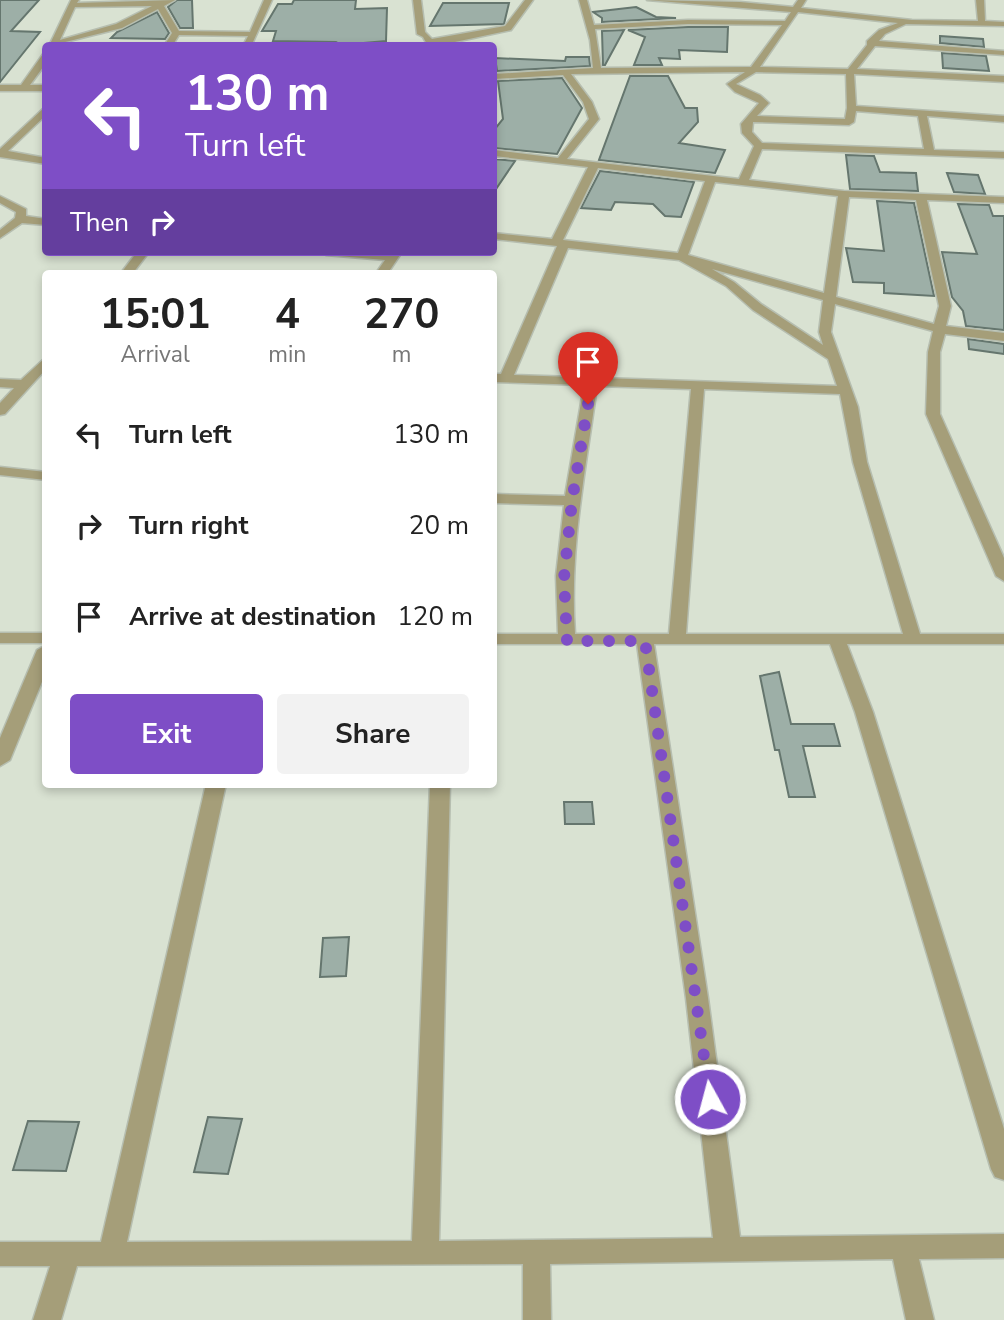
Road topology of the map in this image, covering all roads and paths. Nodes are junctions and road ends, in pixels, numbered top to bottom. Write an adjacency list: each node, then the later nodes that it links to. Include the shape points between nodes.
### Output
1 (268, 0): 19 (street)
2 (417, 0): 24 (street, via 421,34)
3 (529, 0): 25 (street, via 508,27)
4 (583, 0): 17 (street)
5 (651, 0): 8 (street)
6 (802, 0): 11 (street)
7 (980, 0): 15 (street)
8 (687, 1): 11 (street); 12 (street)
9 (74, 3): 10 (street); 20 (street)
10 (165, 3): 18 (street); 21 (street, via 119,26)
11 (796, 9): 13 (street); 14 (street)
12 (700, 22): 14 (street); 17 (street)
13 (908, 22): 15 (street); 26 (street, via 882,32)
14 (788, 23): 30 (street)
15 (981, 23): 16 (street)
16 (1004, 24)
17 (592, 27): 29 (street)
18 (176, 33): 19 (street); 22 (street)
19 (252, 34): 23 (street)
20 (54, 42)
21 (63, 42)
22 (170, 42)
23 (249, 42)
24 (430, 42)
25 (440, 42)
26 (870, 43): 27 (street); 31 (street)
27 (1004, 53)
28 (42, 62): 36 (street)
29 (597, 71): 30 (street); 32 (street)
30 (751, 71): 31 (street); 41 (street, via 731,84 763,100 764,106)
31 (850, 72): 34 (street); 38 (street)
32 (566, 73): 33 (street); 49 (street, via 594,119)
33 (497, 77)
34 (1004, 81)
35 (0, 88): 36 (street)
36 (24, 88): 37 (street)
37 (42, 88)
38 (852, 108): 40 (street); 41 (street, via 847,123)
39 (42, 113): 46 (street)
40 (922, 113): 42 (street); 45 (street)
41 (752, 119): 43 (street, via 745,130)
42 (1004, 119)
43 (759, 146): 45 (street); 52 (street)
44 (497, 153): 49 (street)
45 (930, 153): 47 (street)
46 (0, 154): 48 (street)
47 (1004, 155)
48 (42, 160)
49 (561, 160): 50 (street)
50 (595, 164): 51 (street); 61 (street)
51 (712, 177): 52 (street); 63 (street)
52 (743, 181): 53 (street)
53 (844, 194): 54 (street); 65 (street)
54 (921, 198): 56 (street); 66 (street, via 945,306)
55 (0, 199): 57 (street, via 22,211)
56 (1004, 200)
57 (20, 219): 58 (street); 59 (street)
58 (42, 222)
59 (0, 235)
60 (497, 236): 61 (street)
61 (560, 243): 63 (street); 70 (street)
62 (140, 256): 64 (street)
63 (682, 257): 65 (street); 68 (street, via 730,284)
64 (129, 270)
65 (829, 297): 66 (street); 68 (street, via 825,332)
66 (938, 329): 67 (street); 81 (street, via 933,415)
67 (1004, 337)
68 (831, 356): 75 (street)
69 (42, 365): 73 (street)
70 (500, 378): 72 (street)
71 (0, 383): 73 (street)
72 (591, 383): 74 (street); 80 (street)
73 (24, 384): 76 (street)
74 (698, 386): 75 (street); 86 (street)
75 (843, 390): 88 (street)
76 (0, 411)
77 (0, 471): 78 (street)
78 (42, 476)
79 (497, 498): 80 (street)
80 (572, 501): 89 (street, via 564,578)
81 (1004, 576)
82 (0, 638): 83 (street)
83 (42, 638)
84 (497, 639): 89 (street)
85 (1004, 639): 88 (street)
86 (677, 640): 87 (street); 90 (street)
87 (837, 640): 88 (street); 95 (street, via 864,712)
88 (913, 640)
89 (567, 641): 90 (street)
90 (645, 641): 98 (street)
91 (42, 660): 92 (street)
92 (0, 760)
93 (215, 788): 102 (street)
94 (440, 788): 103 (street)
95 (1004, 1169)
96 (1004, 1246): 97 (street)
97 (903, 1247): 98 (street); 106 (street)
98 (728, 1250): 99 (street)
99 (536, 1252): 103 (street); 105 (street)
100 (0, 1254): 101 (street)
101 (66, 1254): 102 (street); 104 (street)
102 (111, 1254): 103 (street)
103 (425, 1254)
104 (47, 1320)
105 (537, 1320)
106 (920, 1320)

